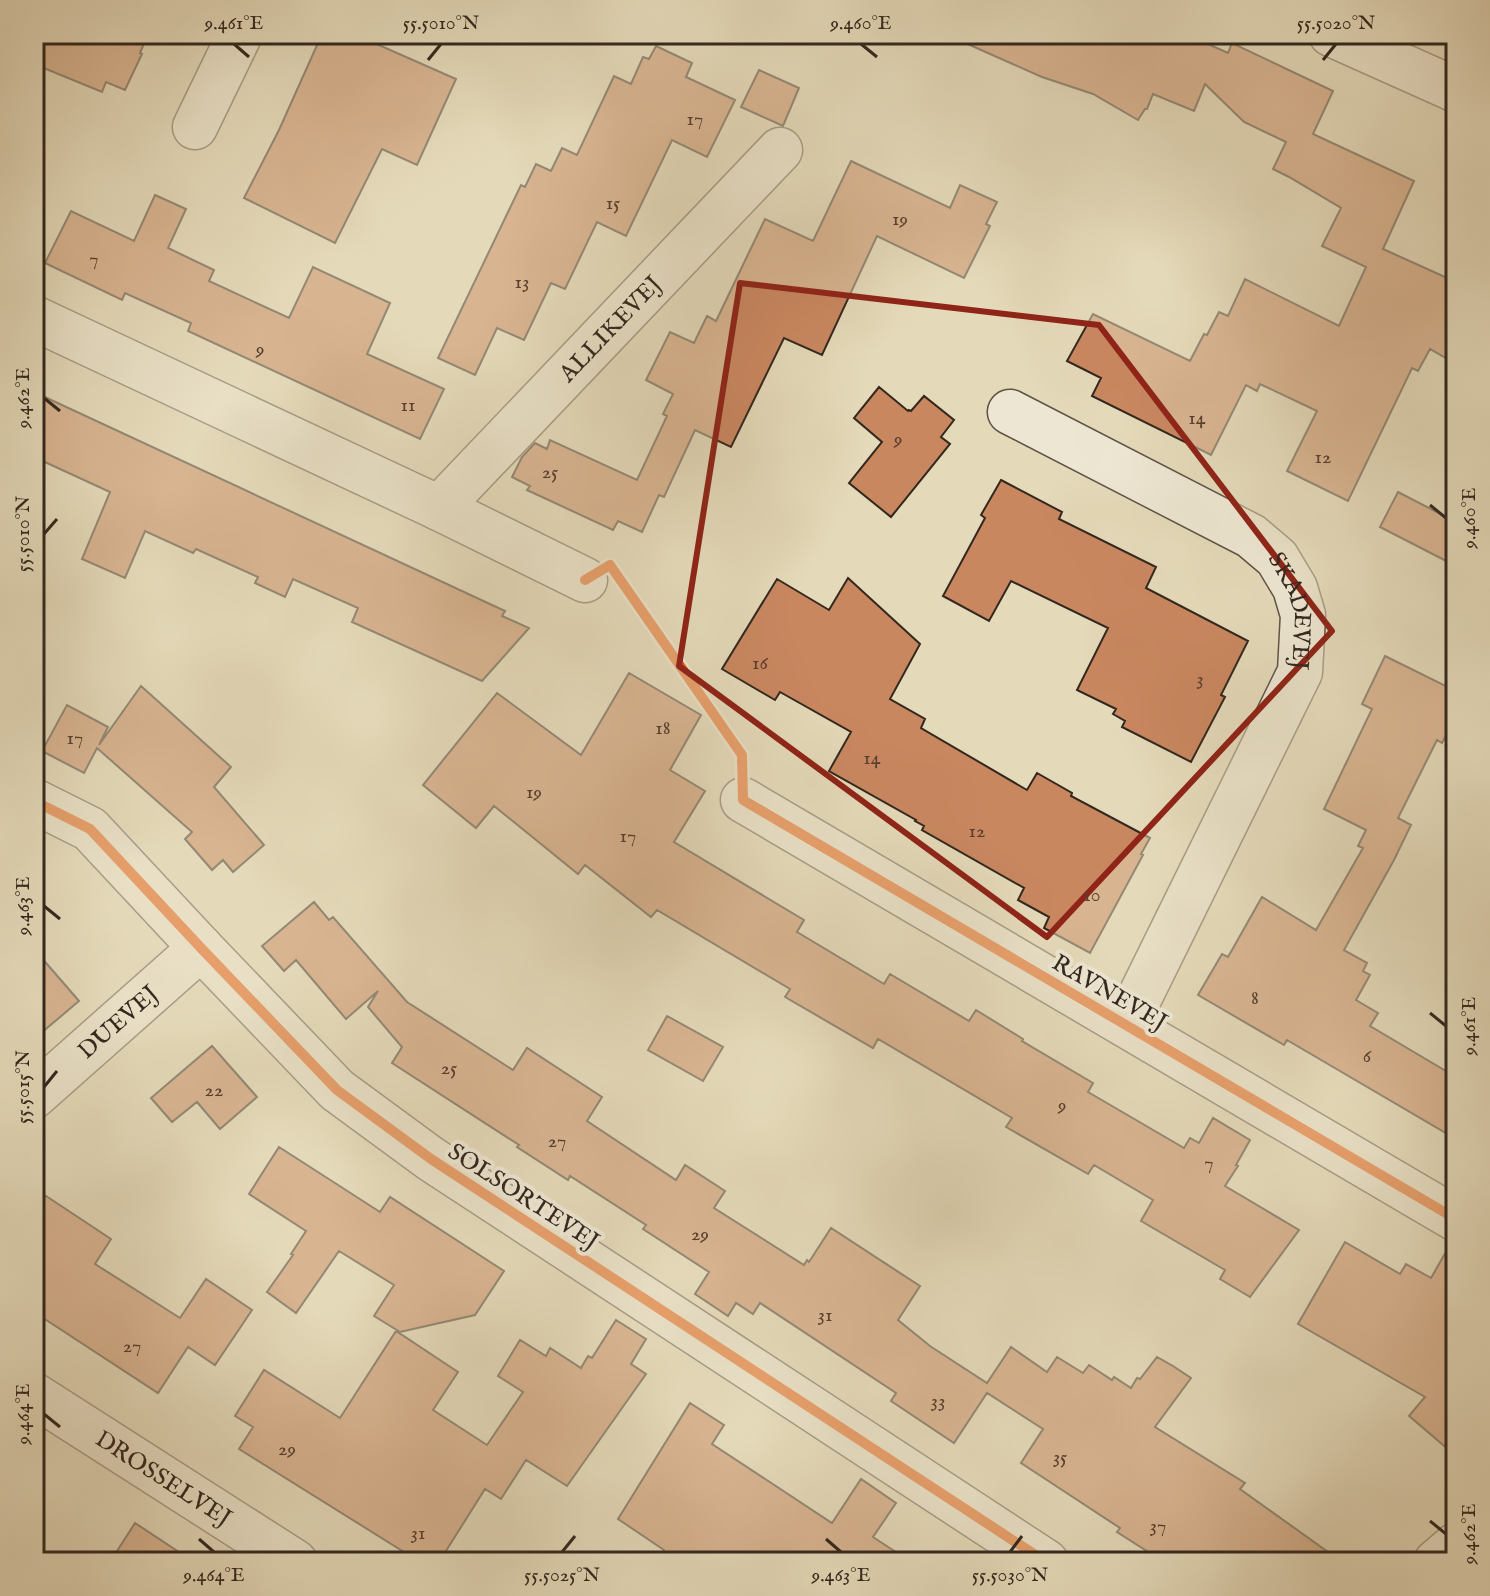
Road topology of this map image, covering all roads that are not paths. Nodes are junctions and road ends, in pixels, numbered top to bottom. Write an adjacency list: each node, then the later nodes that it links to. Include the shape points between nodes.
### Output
1 (240, 34): 4 (street)
2 (1331, 34): 3 (street)
3 (1456, 90)
4 (195, 127)
5 (780, 150): 8 (street, ALLIKEVEJ)
6 (34, 318): 8 (street)
7 (1010, 412): 13 (street, SKADEVEJ, via 1251,536 1277,558 1303,615 1300,672)
8 (439, 508): 9 (street)
9 (585, 580)
10 (743, 800): 13 (street, RAVNEVEJ)
11 (34, 801): 12 (street, SOLSORTEVEJ, via 90,829)
12 (201, 948): 14 (street, DUEVEJ); 19 (street, SOLSORTEVEJ, via 337,1090 431,1159)
13 (1126, 1025): 15 (street, RAVNEVEJ)
14 (34, 1096)
15 (1456, 1219)
16 (34, 1395): 18 (street, DROSSELVEJ)
17 (1456, 1545): 20 (street)
18 (295, 1562)
19 (1046, 1562)
20 (1436, 1562)

